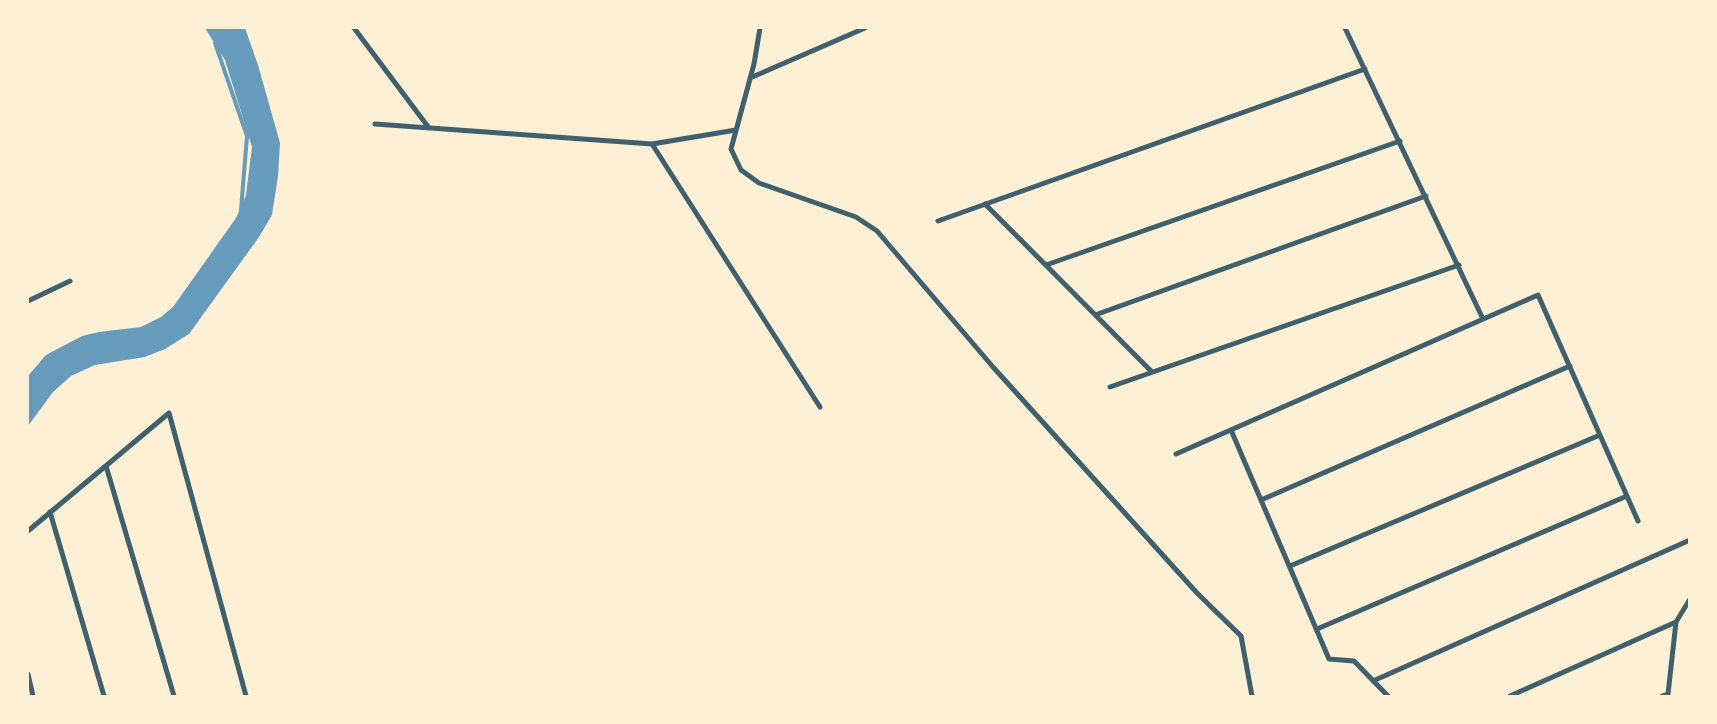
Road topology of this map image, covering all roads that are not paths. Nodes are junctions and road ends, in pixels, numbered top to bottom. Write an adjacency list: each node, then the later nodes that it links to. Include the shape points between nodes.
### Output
1 (354, 28): 8 (street)
2 (760, 28): 6 (street)
3 (865, 28): 6 (street)
4 (1345, 28): 5 (street)
5 (1365, 69): 10 (street); 13 (street)
6 (750, 78): 9 (street)
7 (375, 124): 8 (street)
8 (429, 128): 11 (street)
9 (736, 130): 11 (street); 45 (street, via 731,149 741,170 759,183 856,217 877,231 1006,382 1197,593 1241,636)
10 (1400, 141): 12 (street); 16 (street)
11 (652, 144): 24 (street)
12 (1426, 196): 15 (street); 19 (street)
13 (985, 204): 14 (street); 16 (street)
14 (938, 221)
15 (1460, 265): 20 (street); 22 (street)
16 (1046, 266): 19 (street)
17 (70, 281): 18 (street)
18 (28, 301)
19 (1095, 314): 22 (street)
20 (1483, 319): 21 (street, via 1538,295); 25 (street)
21 (1570, 366): 26 (street); 30 (street)
22 (1152, 372): 23 (street)
23 (1110, 387)
24 (820, 407)
25 (1231, 430): 27 (street); 30 (street)
26 (1600, 435): 29 (street); 35 (street)
27 (1176, 454)
28 (106, 466): 31 (street); 43 (street); 44 (street, via 169,413)
29 (1627, 496): 32 (street); 38 (street)
30 (1261, 500): 35 (street)
31 (50, 512): 33 (street); 42 (street)
32 (1638, 521)
33 (28, 531)
34 (1690, 540): 40 (street)
35 (1290, 566): 38 (street)
36 (1690, 599): 37 (street)
37 (1676, 622): 47 (street); 48 (street, via 1668,694)
38 (1316, 629): 40 (street, via 1329,659 1354,661)
39 (28, 674): 41 (street)
40 (1373, 681): 46 (street)
41 (33, 696)
42 (104, 696)
43 (174, 696)
44 (246, 696)
45 (1252, 696)
46 (1388, 696)
47 (1510, 696)
48 (1662, 696)

